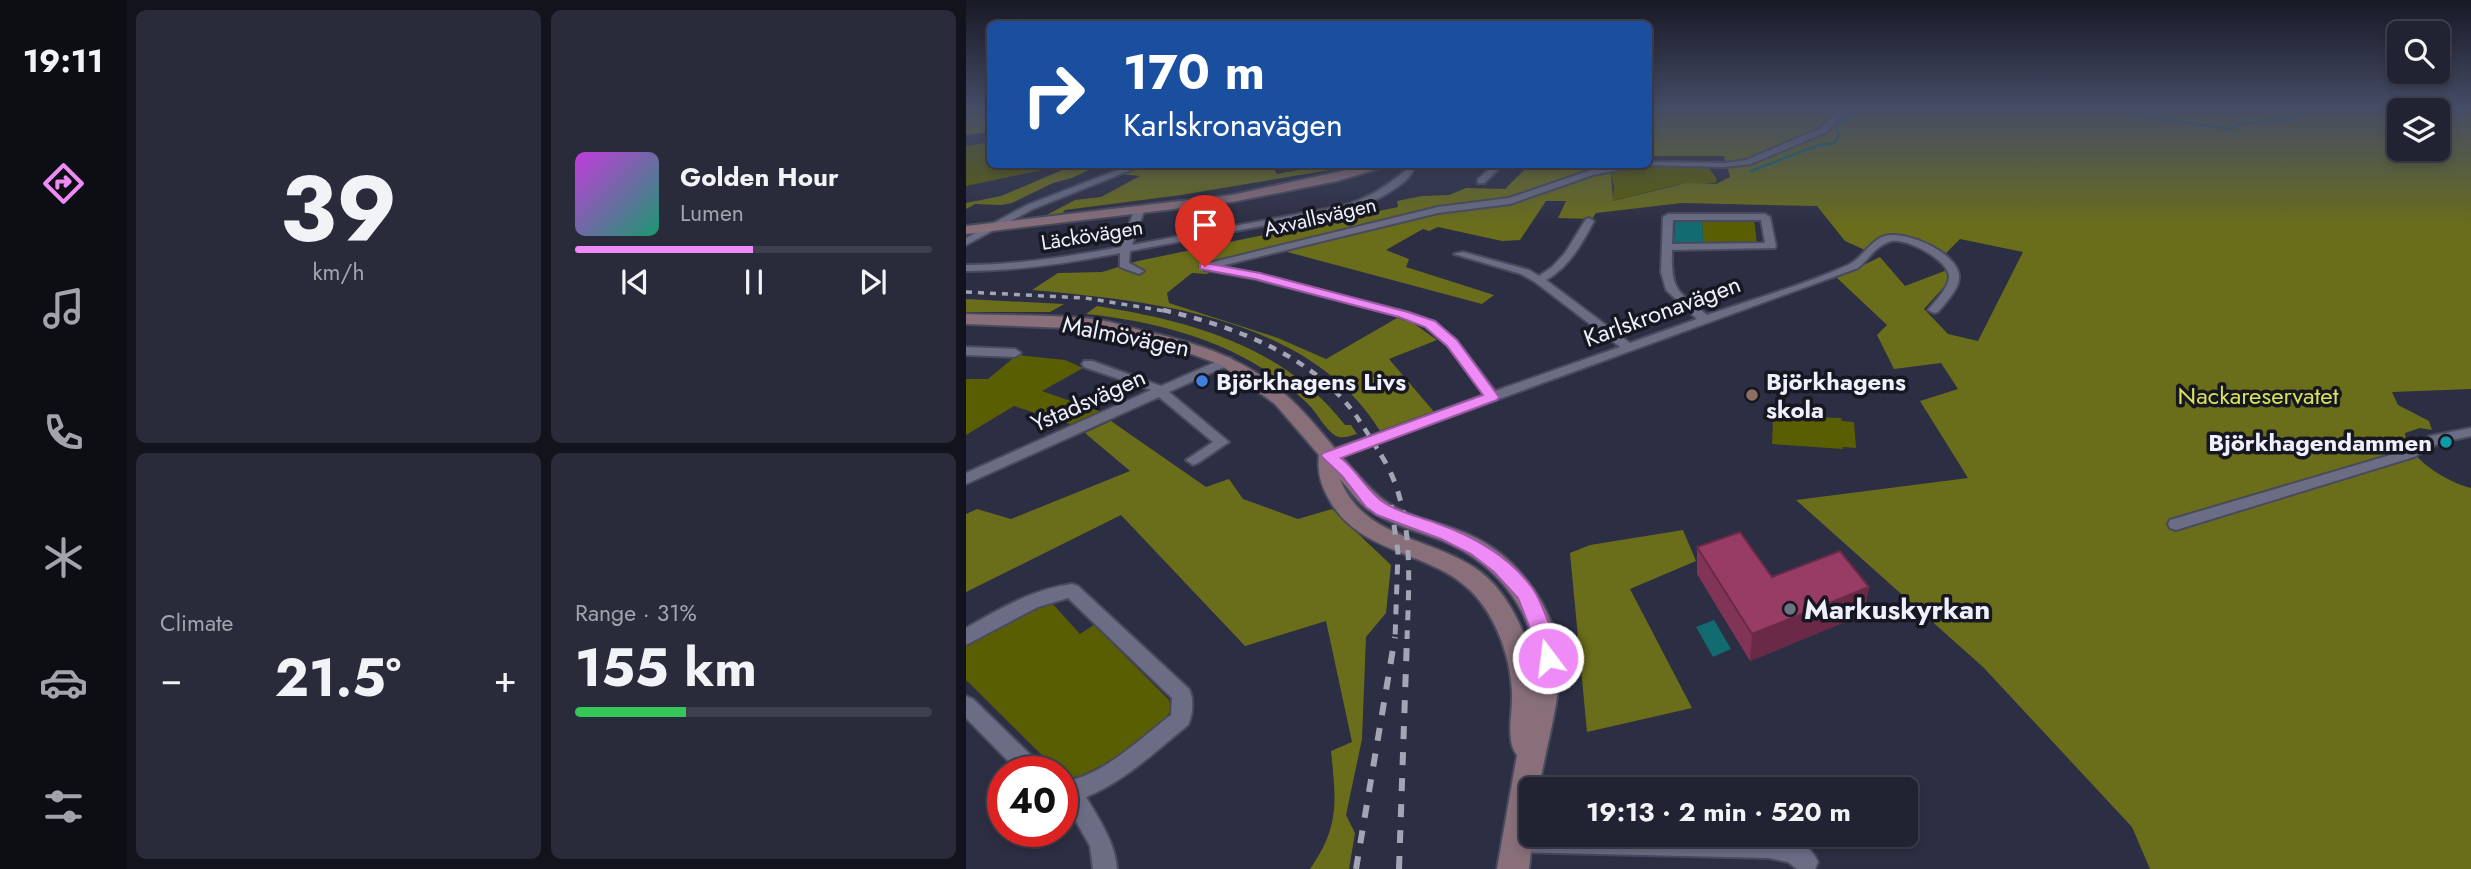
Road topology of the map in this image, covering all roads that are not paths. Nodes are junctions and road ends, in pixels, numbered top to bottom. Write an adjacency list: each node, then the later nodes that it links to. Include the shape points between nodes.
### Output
1 (1780, 149): 2 (street, via 1748,162 1725,165)
2 (1652, 164)
3 (1131, 168): 13 (street, via 1030,206)
4 (1347, 168): 9 (street)
5 (1376, 168): 9 (street)
6 (1411, 168): 17 (street, Läckövägen, via 1386,193 1363,204)
7 (1496, 168): 10 (street)
8 (1619, 168): 31 (street, Axvallsvägen, via 1510,201 1438,210 1205,267 1268,279 1430,324 1452,343)
9 (1356, 174): 11 (street)
10 (1481, 181)
11 (1139, 211): 13 (street); 17 (street)
12 (1589, 221): 21 (street, via 1568,259)
13 (990, 228): 14 (street); 15 (street)
14 (966, 230)
15 (966, 242)
16 (1667, 247): 16 (street, via 1690,247 1771,246 1765,217 1668,217); 24 (street, via 1671,290)
17 (1125, 250): 19 (street, Läckövägen, via 1029,265); 20 (street, via 1124,265)
18 (1459, 254): 21 (street)
19 (966, 268)
20 (1139, 271)
21 (1539, 280): 25 (street)
22 (1934, 310): 24 (street, Karlskronavägen, via 1955,273 1930,247 1896,239 1877,243 1854,265)
23 (966, 319): 28 (street, Malmövägen, via 1093,324 1183,345)
24 (1706, 320): 25 (street, Karlskronavägen)
25 (1628, 347): 31 (street, Karlskronavägen)
26 (966, 351): 27 (street)
27 (1015, 352)
28 (1227, 361): 30 (street, Ystadsvägen); 33 (street, Malmövägen, via 1281,400)
29 (1088, 364): 30 (street)
30 (1162, 392): 34 (street, via 1222,442); 35 (street, Ystadsvägen)
31 (1492, 397): 33 (street, Karlskronavägen)
32 (2471, 432): 36 (street, via 2435,439 2409,454)
33 (1329, 456): 42 (street, via 1326,470 1336,495 1357,519 1373,532 1455,566 1480,586 1500,613 1525,684 1525,780)
34 (1193, 460)
35 (966, 480)
36 (2176, 524)
37 (966, 637): 40 (street, via 1044,597 1072,591 1182,695 1181,719 1092,786)
38 (966, 705): 39 (street)
39 (1018, 756)
40 (1078, 790)
41 (1078, 810): 44 (street, via 1097,838)
42 (1515, 855): 43 (street, via 1769,847 1793,851)
43 (1806, 862)
44 (1105, 869)

